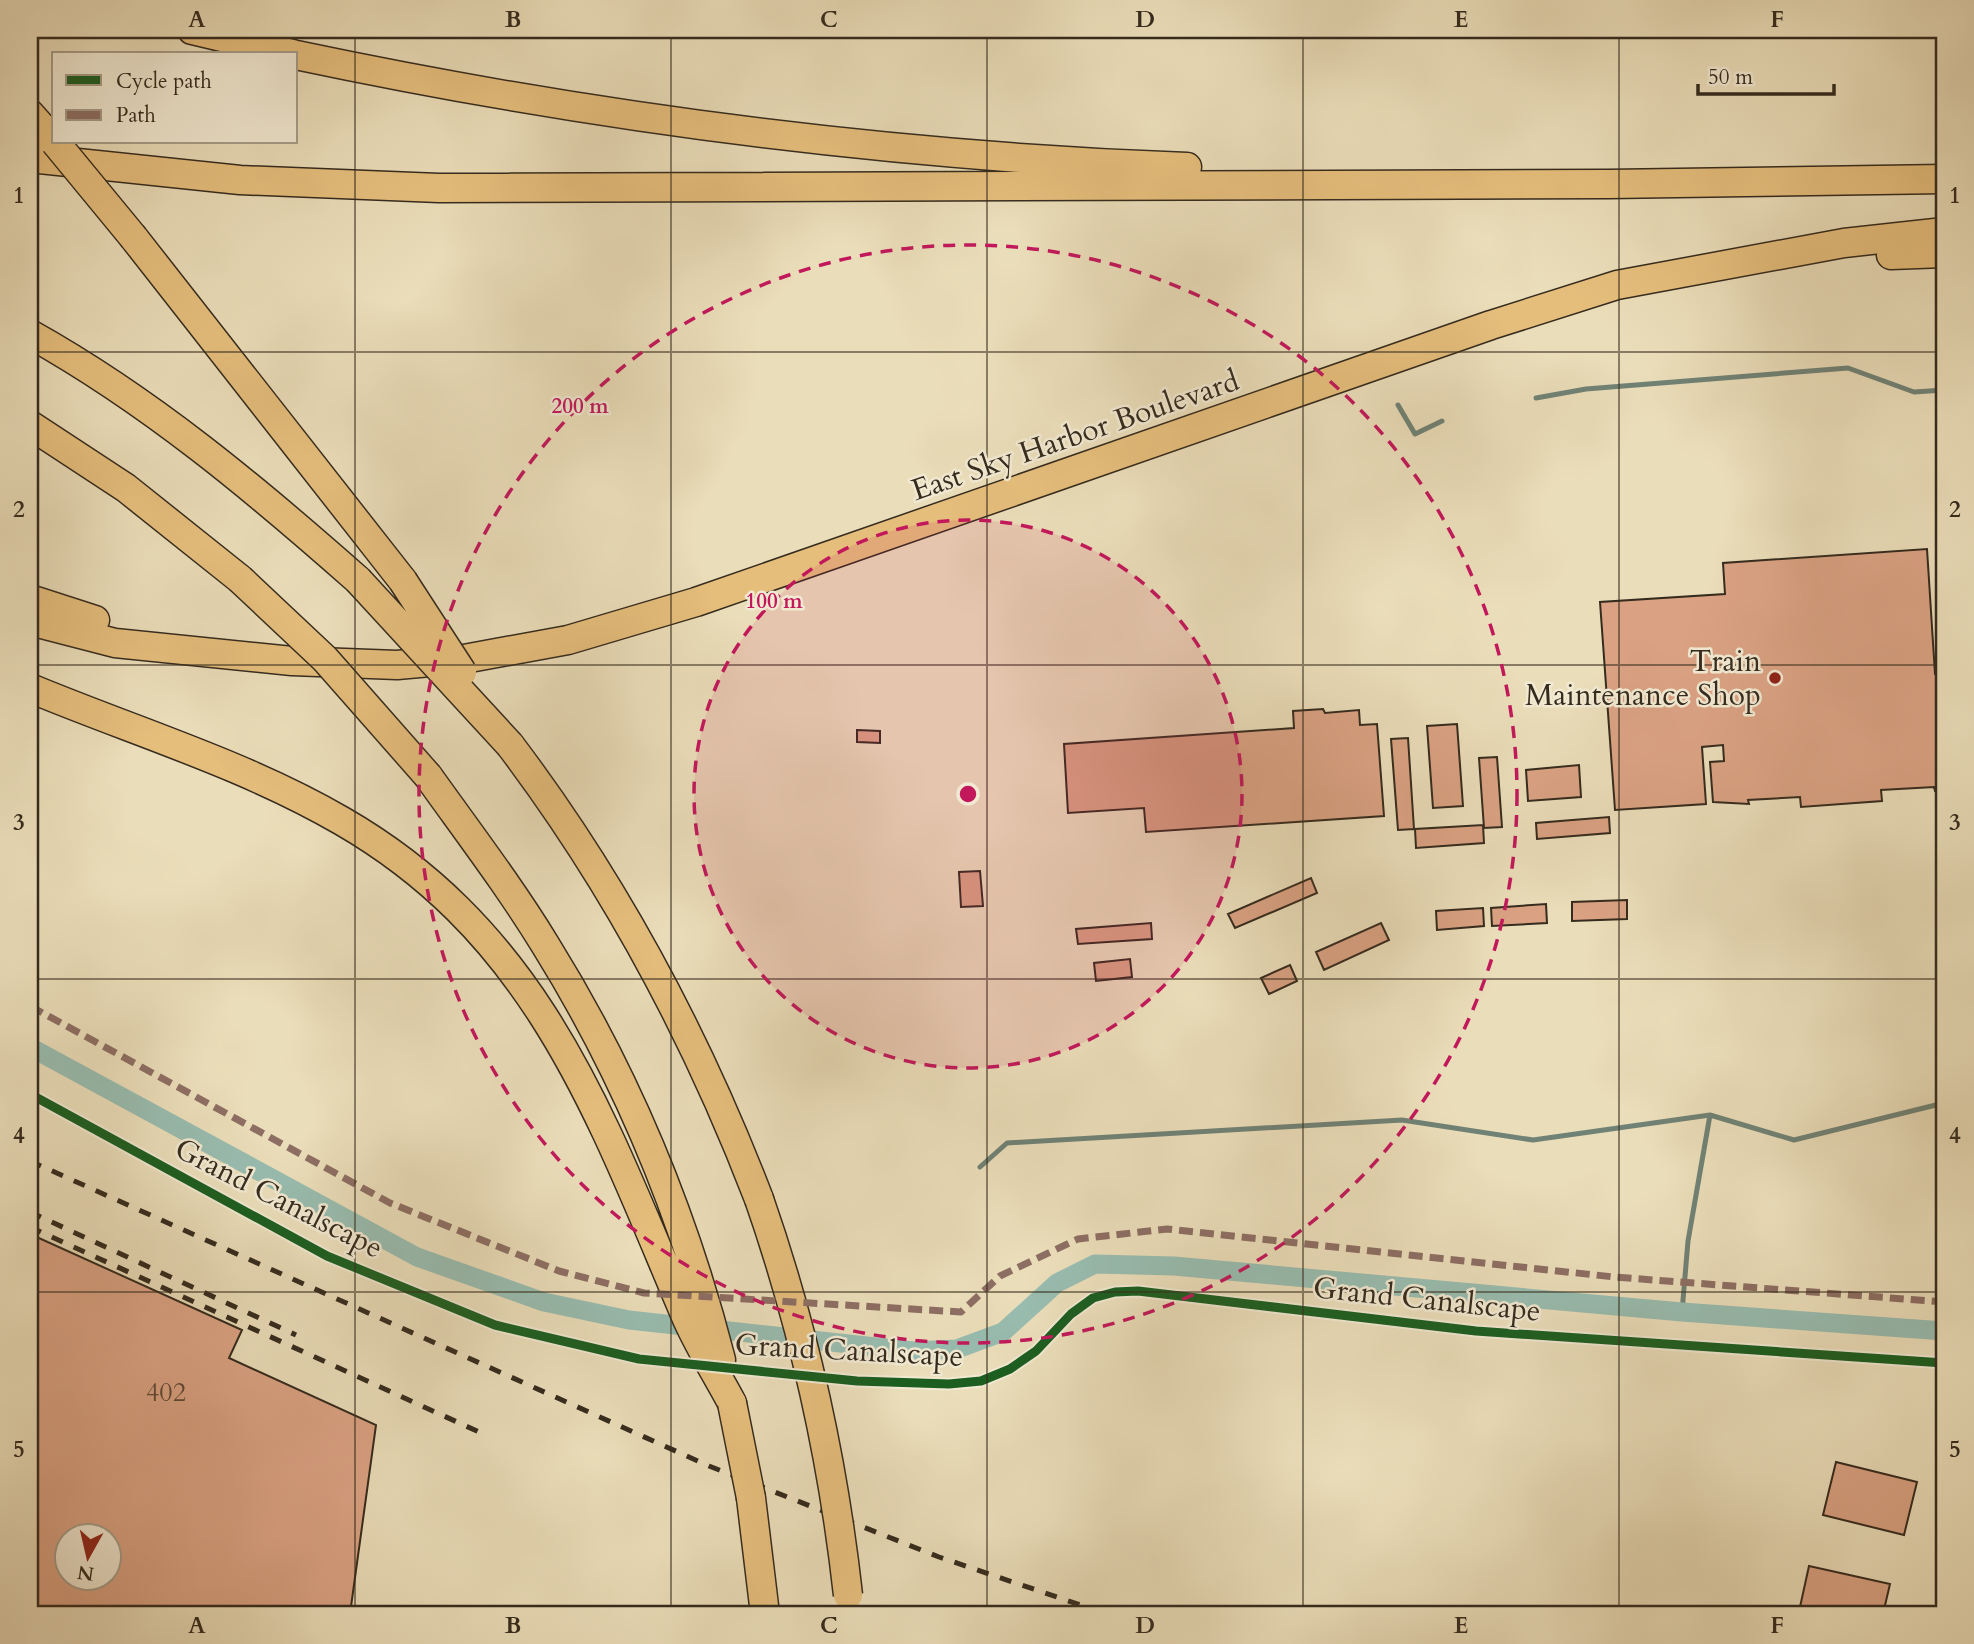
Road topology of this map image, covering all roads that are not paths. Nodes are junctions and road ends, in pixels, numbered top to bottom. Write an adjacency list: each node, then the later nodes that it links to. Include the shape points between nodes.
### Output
1 (192, 30): 2 (highway)
2 (283, 52)
3 (298, 56): 9 (highway, via 634,117 971,155 1214,168 1607,170)
4 (30, 114): 5 (highway)
5 (52, 138)
6 (57, 144): 19 (highway, bridge, via 403,581)
7 (30, 158): 9 (highway, via 240,180 439,188)
8 (1944, 179): 9 (highway)
9 (1781, 180)
10 (1944, 232): 12 (highway, East Sky Harbor Boulevard, via 1732,261 1617,285)
11 (1944, 253): 12 (highway, via 1779,268)
12 (1508, 320): 17 (highway, East Sky Harbor Boulevard, via 598,633 464,659 397,665)
13 (30, 334): 19 (highway, bridge, via 206,451 358,580)
14 (30, 425): 20 (highway, bridge, via 126,488 240,579 325,659 428,776 494,864 564,976 638,1122 681,1230)
15 (30, 599): 17 (highway)
16 (30, 621): 17 (highway, via 115,643)
17 (223, 654)
18 (30, 688): 20 (highway, via 304,800 369,837 440,892 490,943 550,1022 615,1144 688,1321)
19 (510, 744): 21 (highway, bridge, via 596,866 659,975 709,1075 759,1199 816,1394)
20 (732, 1403): 22 (highway, bridge, via 751,1499)
21 (849, 1605)
22 (765, 1614)

